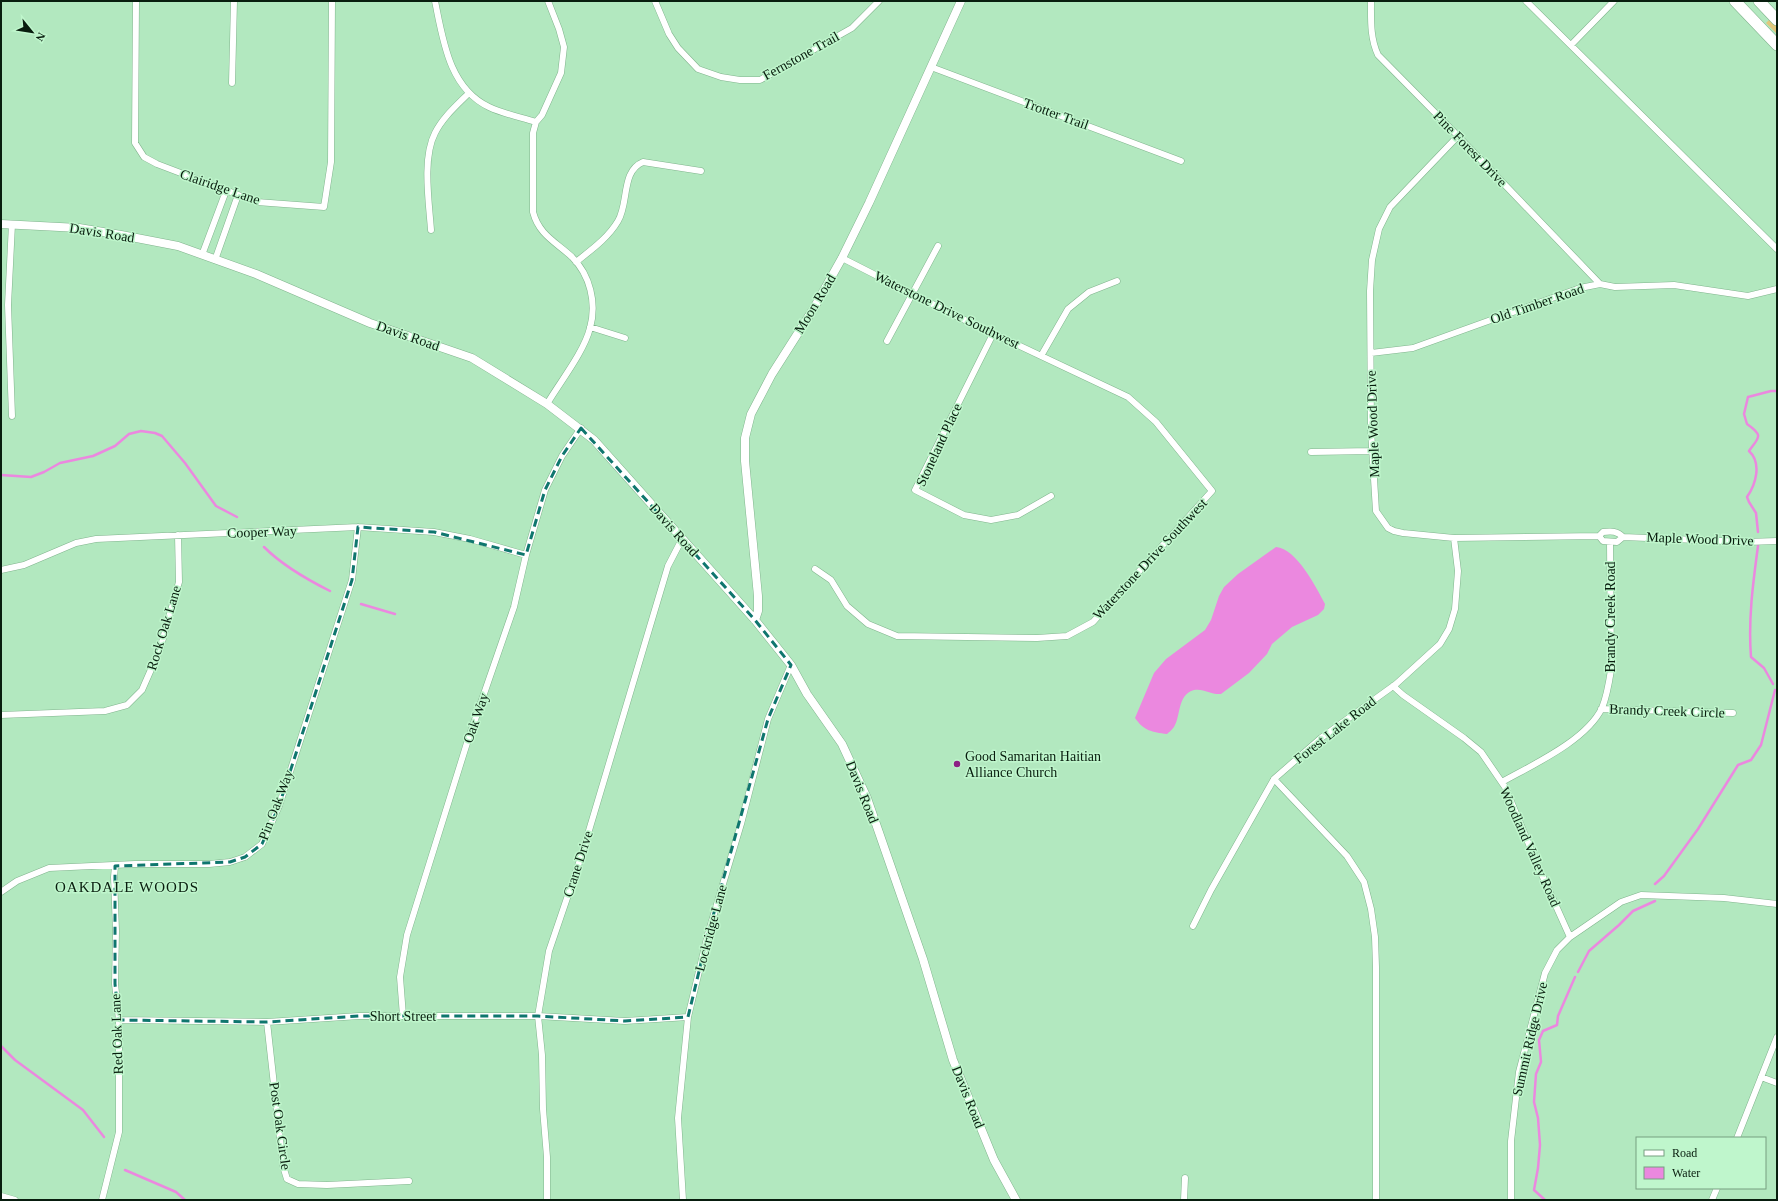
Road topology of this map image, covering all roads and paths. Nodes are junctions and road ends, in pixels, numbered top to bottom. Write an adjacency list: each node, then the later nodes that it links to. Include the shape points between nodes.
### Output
1 (136, 1): 24 (street, Clairidge Lane, via 135,143 144,156 157,164)
2 (234, 1): 18 (street)
3 (332, 1): 25 (street, Clairidge Lane, via 331,162 324,206 257,202)
4 (435, 1): 19 (street, via 445,49 458,80)
5 (548, 1): 20 (street, via 564,47 561,73 542,115)
6 (655, 1): 7 (street, Fernstone Trail, via 669,34 678,48 698,69 721,77 760,80 852,28)
7 (878, 1)
8 (961, 1): 17 (street, Moon Road)
9 (1371, 1): 21 (street, Pine Forest Drive, via 1371,32 1378,55)
10 (1526, 1): 15 (street)
11 (1614, 1): 15 (street)
12 (1735, 1): 16 (highway)
13 (1758, 1): 14 (highway)
14 (1777, 20)
15 (1571, 45): 30 (street)
16 (1777, 45)
17 (931, 67): 22 (street, Trotter Trail); 32 (street, Moon Road)
18 (232, 83)
19 (469, 93): 20 (street, via 487,106); 28 (street, via 442,121 434,134 430,148 428,172)
20 (536, 122): 34 (street, via 533,133 532,203 536,221 547,237)
21 (1458, 136): 36 (street, Pine Forest Drive); 43 (street, Maple Wood Drive, via 1390,207 1378,229 1370,291)
22 (1181, 161)
23 (702, 171): 34 (street, via 643,162 636,165 629,175 618,222 608,235)
24 (226, 191): 25 (street, Clairidge Lane); 31 (street)
25 (238, 195): 33 (street)
26 (1, 224): 27 (street, Davis Road)
27 (12, 224): 31 (street, Davis Road, via 86,229 178,246); 46 (street, via 8,305)
28 (432, 230)
29 (938, 246): 38 (street)
30 (1777, 249)
31 (202, 255): 33 (street, Davis Road)
32 (842, 258): 38 (street, Waterstone Drive Southwest); 62 (street, Moon Road, via 758,399 747,429 744,461 758,596)
33 (215, 260): 45 (street, Davis Road, via 256,274 370,323 472,358)
34 (576, 262): 39 (street, via 589,284 593,300)
35 (1116, 281): 44 (street, via 1089,292 1068,309)
36 (1600, 284): 37 (street, Old Timber Road, via 1615,287 1674,284 1748,296); 43 (street, Old Timber Road, via 1580,288 1413,348)
37 (1777, 289)
38 (912, 294): 40 (street, Waterstone Drive Southwest); 42 (street)
39 (590, 327): 41 (street); 45 (street, via 581,349)
40 (993, 334): 44 (street, Waterstone Drive Southwest); 50 (street, Stoneland Place, via 915,490 964,515 991,520 1018,515)
41 (625, 338)
42 (887, 340)
43 (1371, 353): 48 (street, Maple Wood Drive)
44 (1041, 356): 60 (street, Waterstone Drive Southwest, via 1128,397 1156,422 1212,491 1093,622 1067,636 897,636 868,624 847,606 831,580)
45 (547, 404): 47 (street, Davis Road)
46 (12, 416)
47 (581, 428): 56 (street, Davis Road); 59 (street, Oak Way, via 562,456 545,490)
48 (1372, 451): 49 (street); 55 (street, Maple Wood Drive, via 1376,512 1388,528 1403,533)
49 (1311, 452)
50 (1051, 496)
51 (358, 527): 52 (street, Cooper Way); 59 (street, Cooper Way, via 434,532); 70 (street, Pin Oak Way, via 352,580 279,806 262,844 245,857 230,862)
52 (178, 535): 61 (street, Cooper Way, via 96,539 76,543 24,565); 67 (street, Rock Oak Lane, via 179,582 160,649 142,690 128,706 105,711)
53 (1599, 536): 54 (street, Maple Wood Drive, via 1610,531 1617,532); 55 (street, Maple Wood Drive); 58 (street, Maple Wood Drive, via 1603,541)
54 (1623, 537): 57 (street, Maple Wood Drive); 58 (street, Maple Wood Drive, via 1617,542)
55 (1454, 538): 64 (street, Forest Lake Road, via 1458,571 1455,609 1449,629 1440,644)
56 (682, 539): 62 (street, Davis Road); 76 (street, Crane Drive, via 668,566 582,854 549,951)
57 (1777, 541)
58 (1610, 542): 65 (street, Brandy Creek Road, via 1612,670)
59 (526, 555): 75 (street, Oak Way, via 514,607 467,743 407,935 400,977)
60 (815, 569)
61 (1, 570)
62 (755, 620): 63 (street, Davis Road)
63 (791, 665): 77 (street, Lockridge Lane, via 768,719 741,824 708,934); 92 (street, Davis Road, via 807,694 842,744 867,798 923,959 953,1060 994,1160)
64 (1393, 686): 68 (street, Forest Lake Road, via 1321,738); 69 (street, Woodland Valley Road, via 1481,752)
65 (1601, 709): 66 (street, Brandy Creek Circle); 69 (street, Brandy Creek Road, via 1581,735)
66 (1733, 713)
67 (1, 715)
68 (1274, 779): 73 (street, Forest Lake Road, via 1218,876); 94 (street, via 1347,856 1364,882 1371,909 1376,967)
69 (1502, 782): 74 (street, Woodland Valley Road)
70 (116, 866): 71 (street, Pin Oak Way, via 49,868 17,881); 78 (street, Red Oak Lane, via 115,984)
71 (1, 892)
72 (1777, 904): 74 (street, Summit Ridge Drive, via 1724,898 1641,895 1621,902)
73 (1193, 926)
74 (1570, 937): 95 (street, Summit Ridge Drive, via 1557,950 1545,973 1519,1072 1511,1141)
75 (403, 1016): 76 (street, Short Street); 79 (street, Short Street)
76 (538, 1016): 77 (street, Short Street, via 625,1021); 90 (street, Crane Drive, via 542,1055)
77 (688, 1017): 91 (street, Lockridge Lane, via 678,1118)
78 (119, 1020): 79 (street, Short Street); 89 (street, Red Oak Lane, via 119,1132)
79 (267, 1022): 85 (street, Post Oak Circle, via 283,1166 288,1179 298,1184 327,1185)
80 (1777, 1037): 81 (street)
81 (1761, 1077): 82 (street); 83 (street)
82 (1777, 1083)
83 (1737, 1137)
84 (1185, 1178): 93 (street)
85 (409, 1181)
86 (1717, 1189): 96 (street)
87 (1, 1196): 88 (street)
88 (15, 1200)
89 (102, 1200)
90 (547, 1200)
91 (683, 1200)
92 (1016, 1200)
93 (1184, 1200)
94 (1376, 1200)
95 (1511, 1200)
96 (1712, 1200)

